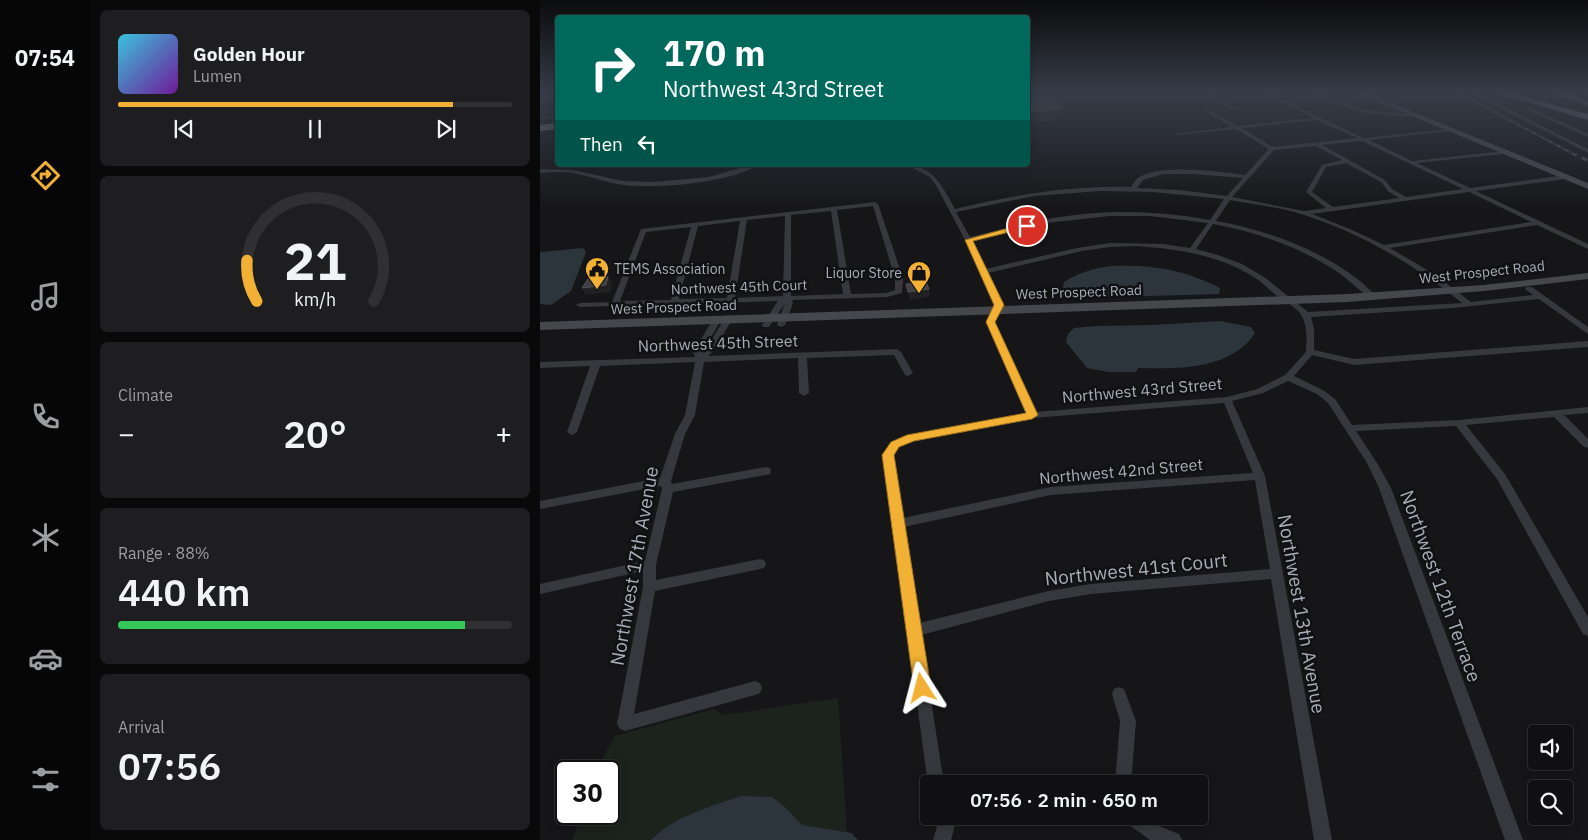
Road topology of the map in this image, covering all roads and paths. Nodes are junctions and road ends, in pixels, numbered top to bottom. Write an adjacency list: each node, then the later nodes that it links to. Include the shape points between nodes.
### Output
1 (1200, 131): 8 (street)
2 (1242, 131): 11 (street)
3 (1347, 131): 9 (street)
4 (1437, 131): 9 (street)
5 (1451, 131): 13 (main road)
6 (1461, 131): 13 (main road)
7 (1550, 131): 12 (street)
8 (1176, 134)
9 (1363, 139): 10 (street); 15 (street)
10 (1316, 144): 11 (street); 14 (street)
11 (1272, 149): 19 (street)
12 (1588, 150)
13 (1507, 151): 15 (street); 20 (main road); 21 (main road)
14 (1347, 161): 26 (street, via 1383,180 1390,190); 28 (street, via 1324,166 1309,192)
15 (1412, 162): 24 (street)
16 (750, 167): 18 (street, via 701,179 649,184 623,183 578,172)
17 (914, 167): 29 (street, via 932,176)
18 (540, 172)
19 (1246, 177): 23 (street, via 1210,172 1172,173 1140,180); 25 (street)
20 (1566, 177): 22 (main road); 24 (street)
21 (1588, 182)
22 (1588, 186)
23 (1134, 188): 25 (street); 29 (street, via 1044,193)
24 (1470, 191): 26 (street); 34 (street)
25 (1229, 197): 31 (street); 33 (street)
26 (1405, 199): 28 (street)
27 (834, 208): 30 (street); 45 (street); 45 (street, Northwest 45th Court, via 875,204 899,278 899,291 886,295)
28 (1331, 209): 31 (street)
29 (953, 211): 36 (street)
30 (788, 213): 32 (street); 48 (street)
31 (1303, 213): 37 (street)
32 (744, 218): 35 (street); 49 (street)
33 (1211, 222): 36 (street, via 1160,215 1097,215 1046,221); 39 (street); 46 (street, via 1265,234 1294,245 1322,260)
34 (1538, 223): 37 (street); 38 (street)
35 (695, 224): 50 (street); 51 (street, via 643,230)
36 (968, 240): 40 (street)
37 (1385, 247): 44 (street)
38 (1588, 247)
39 (1192, 250): 40 (street, via 1134,244 1087,248); 54 (street, via 1228,259 1258,275)
40 (983, 272): 55 (street, via 999,305)
41 (1588, 276): 44 (main road, West Prospect Road)
42 (1588, 282): 43 (main road, West Prospect Road)
43 (1529, 289): 44 (main road, West Prospect Road); 47 (street)
44 (1456, 293): 46 (main road, West Prospect Road); 52 (street); 54 (main road, West Prospect Road)
45 (846, 296): 48 (street, Northwest 45th Court)
46 (1372, 296): 54 (main road, West Prospect Road)
47 (1540, 297): 52 (street); 59 (street)
48 (787, 298): 49 (street, Northwest 45th Court); 56 (street, via 780,303); 56 (street, via 789,302)
49 (731, 299): 50 (street, Northwest 45th Court)
50 (674, 302): 51 (street, Northwest 45th Court)
51 (615, 303): 53 (street, Northwest 45th Court)
52 (1468, 304): 54 (street)
53 (580, 305)
54 (1296, 307): 55 (main road, West Prospect Road); 62 (street, via 1311,332)
55 (995, 314): 56 (main road, West Prospect Road); 73 (street, via 990,322)
56 (775, 321): 57 (main road, West Prospect Road)
57 (720, 323): 58 (main road, West Prospect Road); 60 (main road, West Prospect Road); 64 (street, Northwest 17th Avenue, via 709,351)
58 (540, 326)
59 (1588, 331)
60 (540, 333)
61 (1588, 344): 62 (street, via 1354,362)
62 (1310, 352): 68 (street, Northwest 43rd Street)
63 (802, 356): 64 (street, Northwest 45th Street); 67 (street, Northwest 45th Street, via 897,352); 69 (street)
64 (700, 359): 65 (street, Northwest 45th Street); 80 (street, Northwest 17th Avenue, via 690,415 680,434)
65 (596, 363): 66 (street, Northwest 45th Street); 76 (street)
66 (540, 365)
67 (908, 373)
68 (1288, 377): 70 (street, Northwest 43rd Street, via 1260,391); 75 (street, Northwest 12th Terrace, via 1332,401)
69 (804, 393)
70 (1227, 400): 73 (street, Northwest 43rd Street); 79 (street, Northwest 13th Avenue)
71 (1588, 410): 72 (street)
72 (1557, 414): 74 (street); 77 (street)
73 (1032, 415): 82 (street, Northwest 43rd Street, via 895,444 888,455)
74 (1459, 423): 75 (street); 88 (street, via 1501,477)
75 (1351, 428): 99 (street, Northwest 12th Terrace, via 1385,488)
76 (572, 432)
77 (1588, 445)
78 (766, 471): 80 (street)
79 (1260, 476): 82 (street, Northwest 42nd Street, via 1051,491); 85 (street, Northwest 13th Avenue)
80 (667, 485): 81 (street); 84 (street, Northwest 17th Avenue)
81 (540, 505)
82 (898, 524): 89 (street)
83 (760, 564): 86 (street)
84 (650, 565): 86 (street, Northwest 17th Avenue); 87 (street)
85 (1276, 574): 89 (street, Northwest 41st Court, via 1091,589 1049,596); 98 (street, Northwest 13th Avenue)
86 (650, 586): 90 (street, Northwest 17th Avenue, via 625,724)
87 (540, 589)
88 (1588, 630)
89 (914, 631): 92 (street)
90 (755, 688)
91 (1119, 694): 93 (street, via 1128,721)
92 (935, 775)
93 (1125, 775)
94 (950, 825): 96 (street)
95 (1143, 825): 97 (street)
96 (942, 840)
97 (1172, 840)
98 (1323, 840)
99 (1514, 840)

